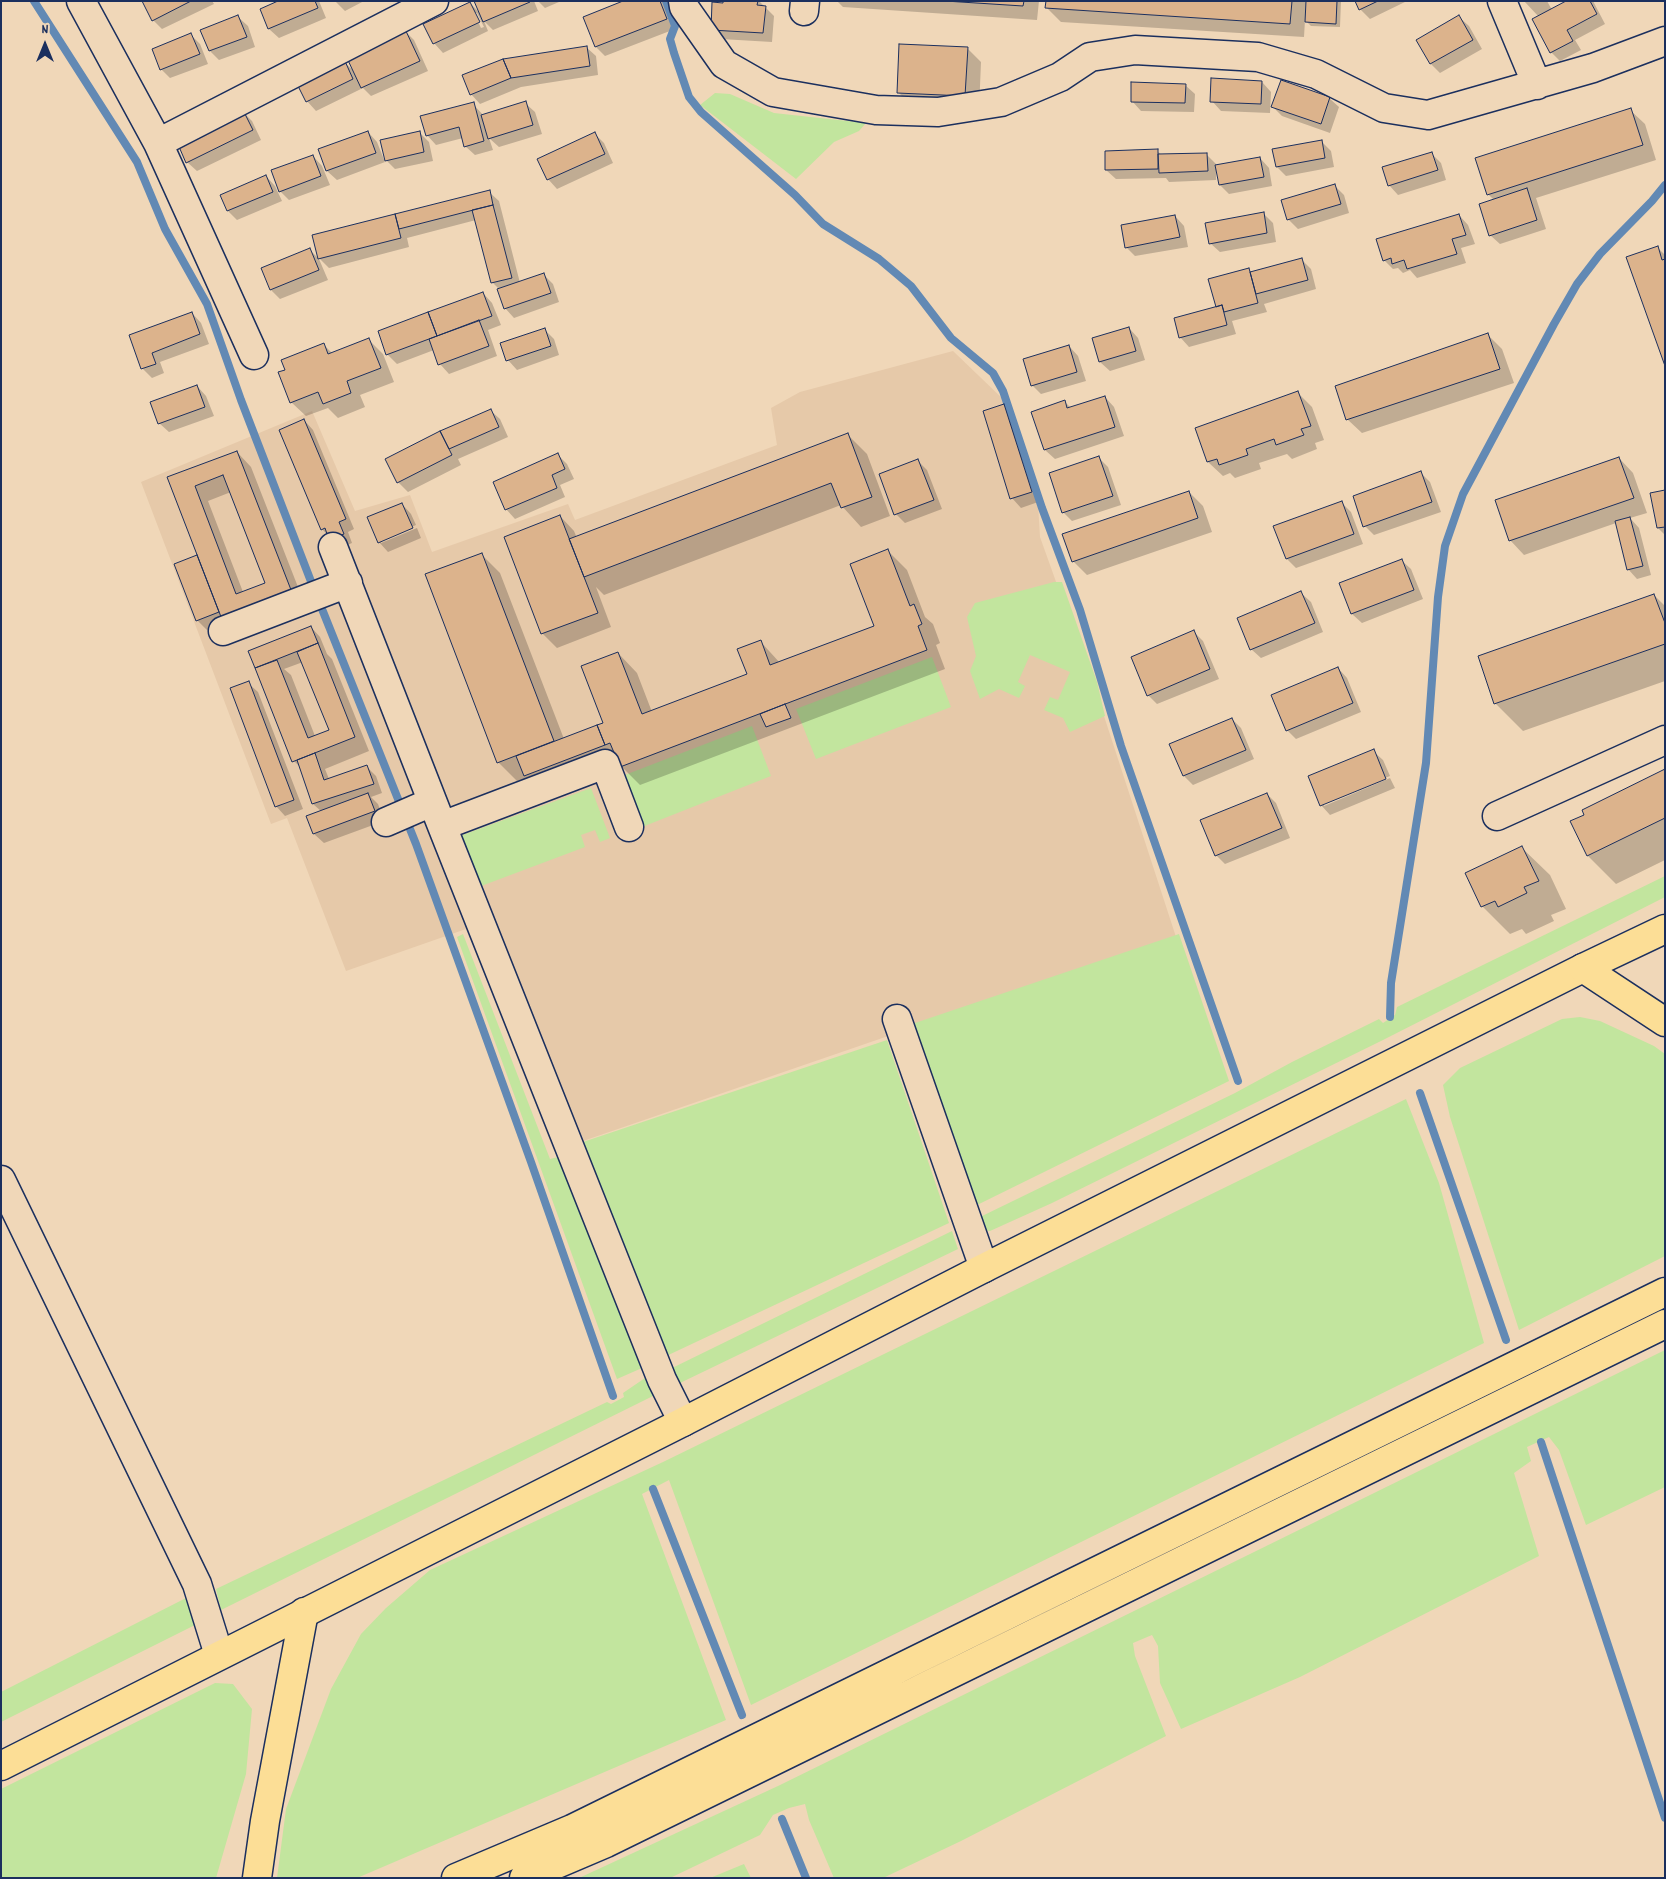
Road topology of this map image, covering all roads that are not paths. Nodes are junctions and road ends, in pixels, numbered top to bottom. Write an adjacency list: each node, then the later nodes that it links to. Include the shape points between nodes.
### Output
1 (81, 1): 7 (street)
2 (434, 1): 7 (street)
3 (683, 1): 6 (street, via 724,64 773,92 876,110 938,112 1001,102 1060,77 1090,57 1135,50 1258,57 1316,74 1384,108 1428,115)
4 (1502, 1): 6 (street)
5 (1665, 41): 6 (street)
6 (1537, 85)
7 (158, 143): 8 (street)
8 (254, 355)
9 (333, 547): 10 (street)
10 (340, 586): 11 (street); 13 (street)
11 (224, 631)
12 (1665, 740): 14 (street)
13 (413, 815): 15 (street, via 605,764); 24 (street)
14 (1497, 816)
15 (629, 827)
16 (1665, 929): 17 (main road)
17 (1583, 968): 19 (main road); 21 (main road)
18 (897, 1019): 21 (street)
19 (1665, 1022)
20 (1, 1180): 26 (street, via 197,1584)
21 (984, 1268): 24 (main road)
22 (1665, 1292): 29 (main road, via 572,1830)
23 (1665, 1324): 30 (main road, via 632,1830)
24 (683, 1422): 25 (main road)
25 (304, 1612): 26 (main road); 28 (main road)
26 (219, 1655): 27 (main road)
27 (1, 1766)
28 (257, 1878)
29 (456, 1878)
30 (524, 1878)

